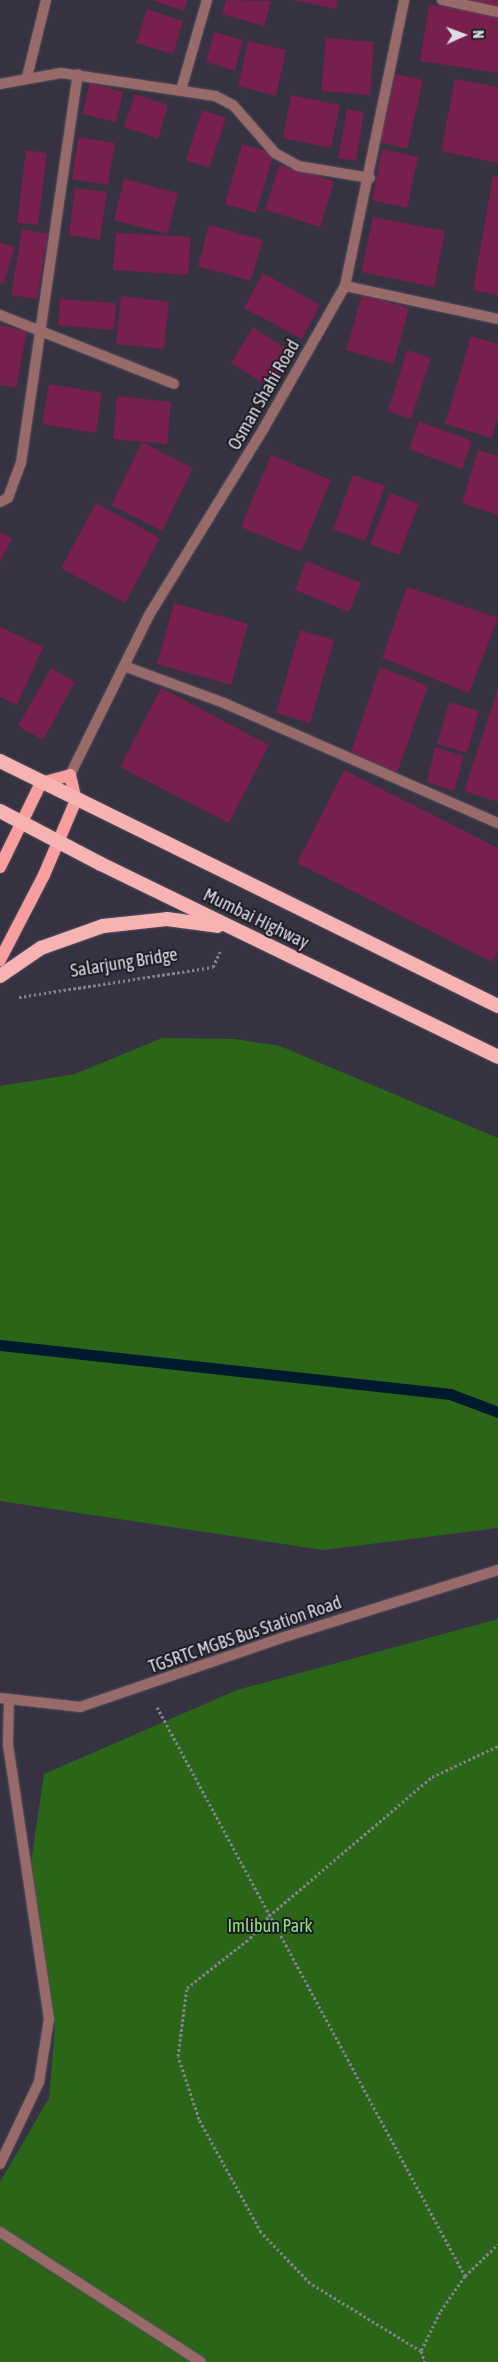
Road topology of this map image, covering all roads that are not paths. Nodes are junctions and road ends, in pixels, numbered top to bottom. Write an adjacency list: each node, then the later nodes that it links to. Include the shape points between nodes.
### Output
1 (46, 0): 7 (street)
2 (208, 0): 9 (street)
3 (404, 0): 10 (street, Osman Shahi Road)
4 (442, 0): 5 (street)
5 (498, 12)
6 (78, 74): 7 (street); 9 (street); 14 (street)
7 (27, 77): 8 (street)
8 (0, 84)
9 (181, 90): 10 (street, via 215,96 234,105 275,153 298,166)
10 (370, 178): 11 (street, Osman Shahi Road)
11 (345, 286): 13 (street); 17 (street, Osman Shahi Road, via 264,428 149,615)
12 (0, 315): 14 (street)
13 (498, 319)
14 (42, 330): 15 (street); 16 (street, via 19,475 8,498)
15 (174, 384)
16 (0, 502)
17 (124, 666): 19 (street, Osman Shahi Road); 24 (street, via 224,703)
18 (0, 761): 20 (highway, Mumbai Highway)
19 (70, 775): 20 (main road); 21 (main road)
20 (41, 783): 21 (highway, Mumbai Highway); 23 (main road)
21 (76, 800): 25 (main road); 30 (highway, Mumbai Highway)
22 (0, 811): 23 (highway, Mumbai Highway)
23 (21, 822): 25 (highway, Mumbai Highway); 26 (main road)
24 (498, 823)
25 (59, 843): 27 (highway, Mumbai Highway); 28 (main road)
26 (0, 867)
27 (231, 928): 29 (highway, via 167,919 103,926 41,948); 31 (highway, Mumbai Highway)
28 (0, 960)
29 (0, 976)
30 (498, 1006)
31 (498, 1056)
32 (498, 1570): 33 (street, TGSRTC MGBS Bus Station Road, via 281,1638 80,1707)
33 (4, 1699): 34 (street, via 49,2019 39,2082)
34 (0, 2164)
35 (0, 2232): 36 (street)
36 (201, 2362)

